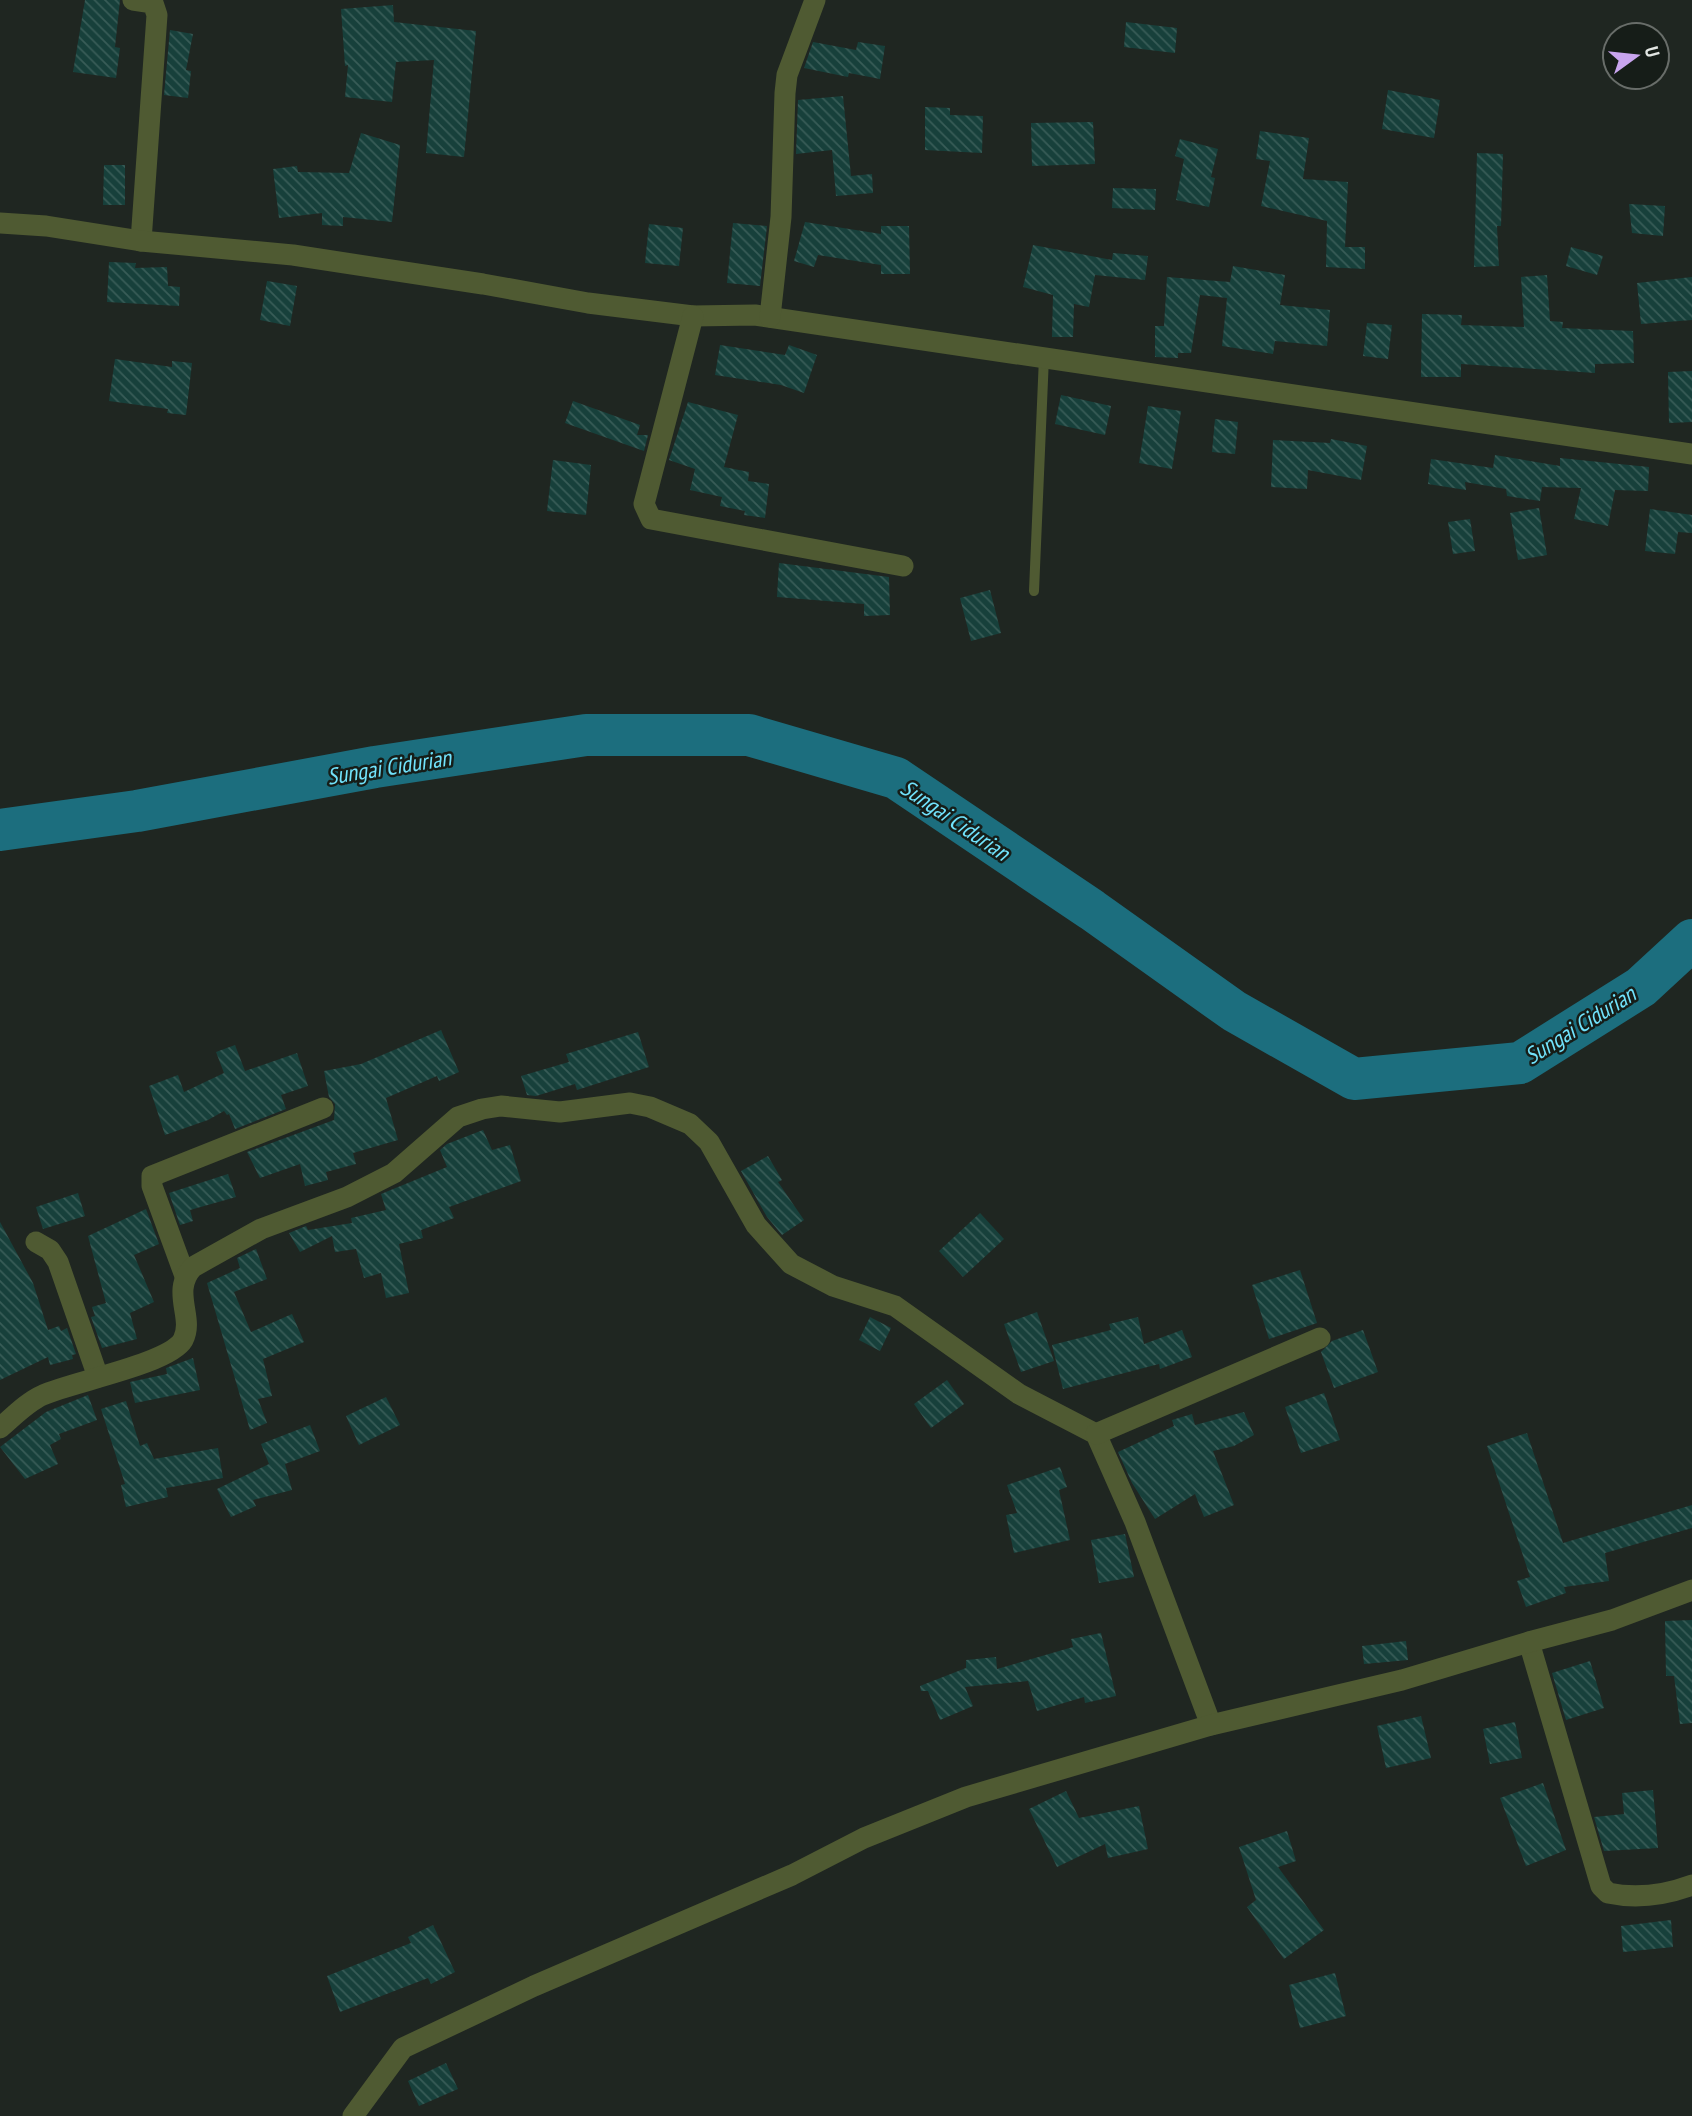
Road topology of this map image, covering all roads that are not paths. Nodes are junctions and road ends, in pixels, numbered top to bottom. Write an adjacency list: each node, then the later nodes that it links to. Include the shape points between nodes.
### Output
1 (133, 0): 4 (street, via 153,3 157,15)
2 (815, 0): 6 (street, via 785,93 781,217)
3 (0, 223): 4 (street)
4 (141, 241): 5 (street, via 293,255)
5 (693, 316): 6 (street); 9 (street, via 644,504 651,519)
6 (770, 317): 7 (street)
7 (1044, 357): 8 (street); 10 (lane)
8 (1692, 454)
9 (903, 566)
10 (1034, 591)
11 (323, 1108): 13 (street, via 152,1176)
12 (36, 1242): 15 (street, via 58,1262)
13 (185, 1276): 15 (street, via 183,1340 157,1358); 17 (street, via 261,1229 347,1197 394,1173 458,1117 491,1106 559,1112 638,1104 697,1128 756,1225 791,1264 833,1286 895,1306 1019,1394)
14 (1320, 1338): 17 (street)
15 (98, 1377): 16 (street, via 36,1398)
16 (0, 1428)
17 (1096, 1434): 20 (street, via 1144,1546)
18 (1692, 1590): 19 (street, via 1612,1620)
19 (1529, 1642): 20 (street, via 1402,1680); 21 (street, via 1601,1886 1608,1893 1638,1896)
20 (1210, 1725): 22 (street, via 966,1797 534,1986 403,2048)
21 (1692, 1885)
22 (353, 2116)

